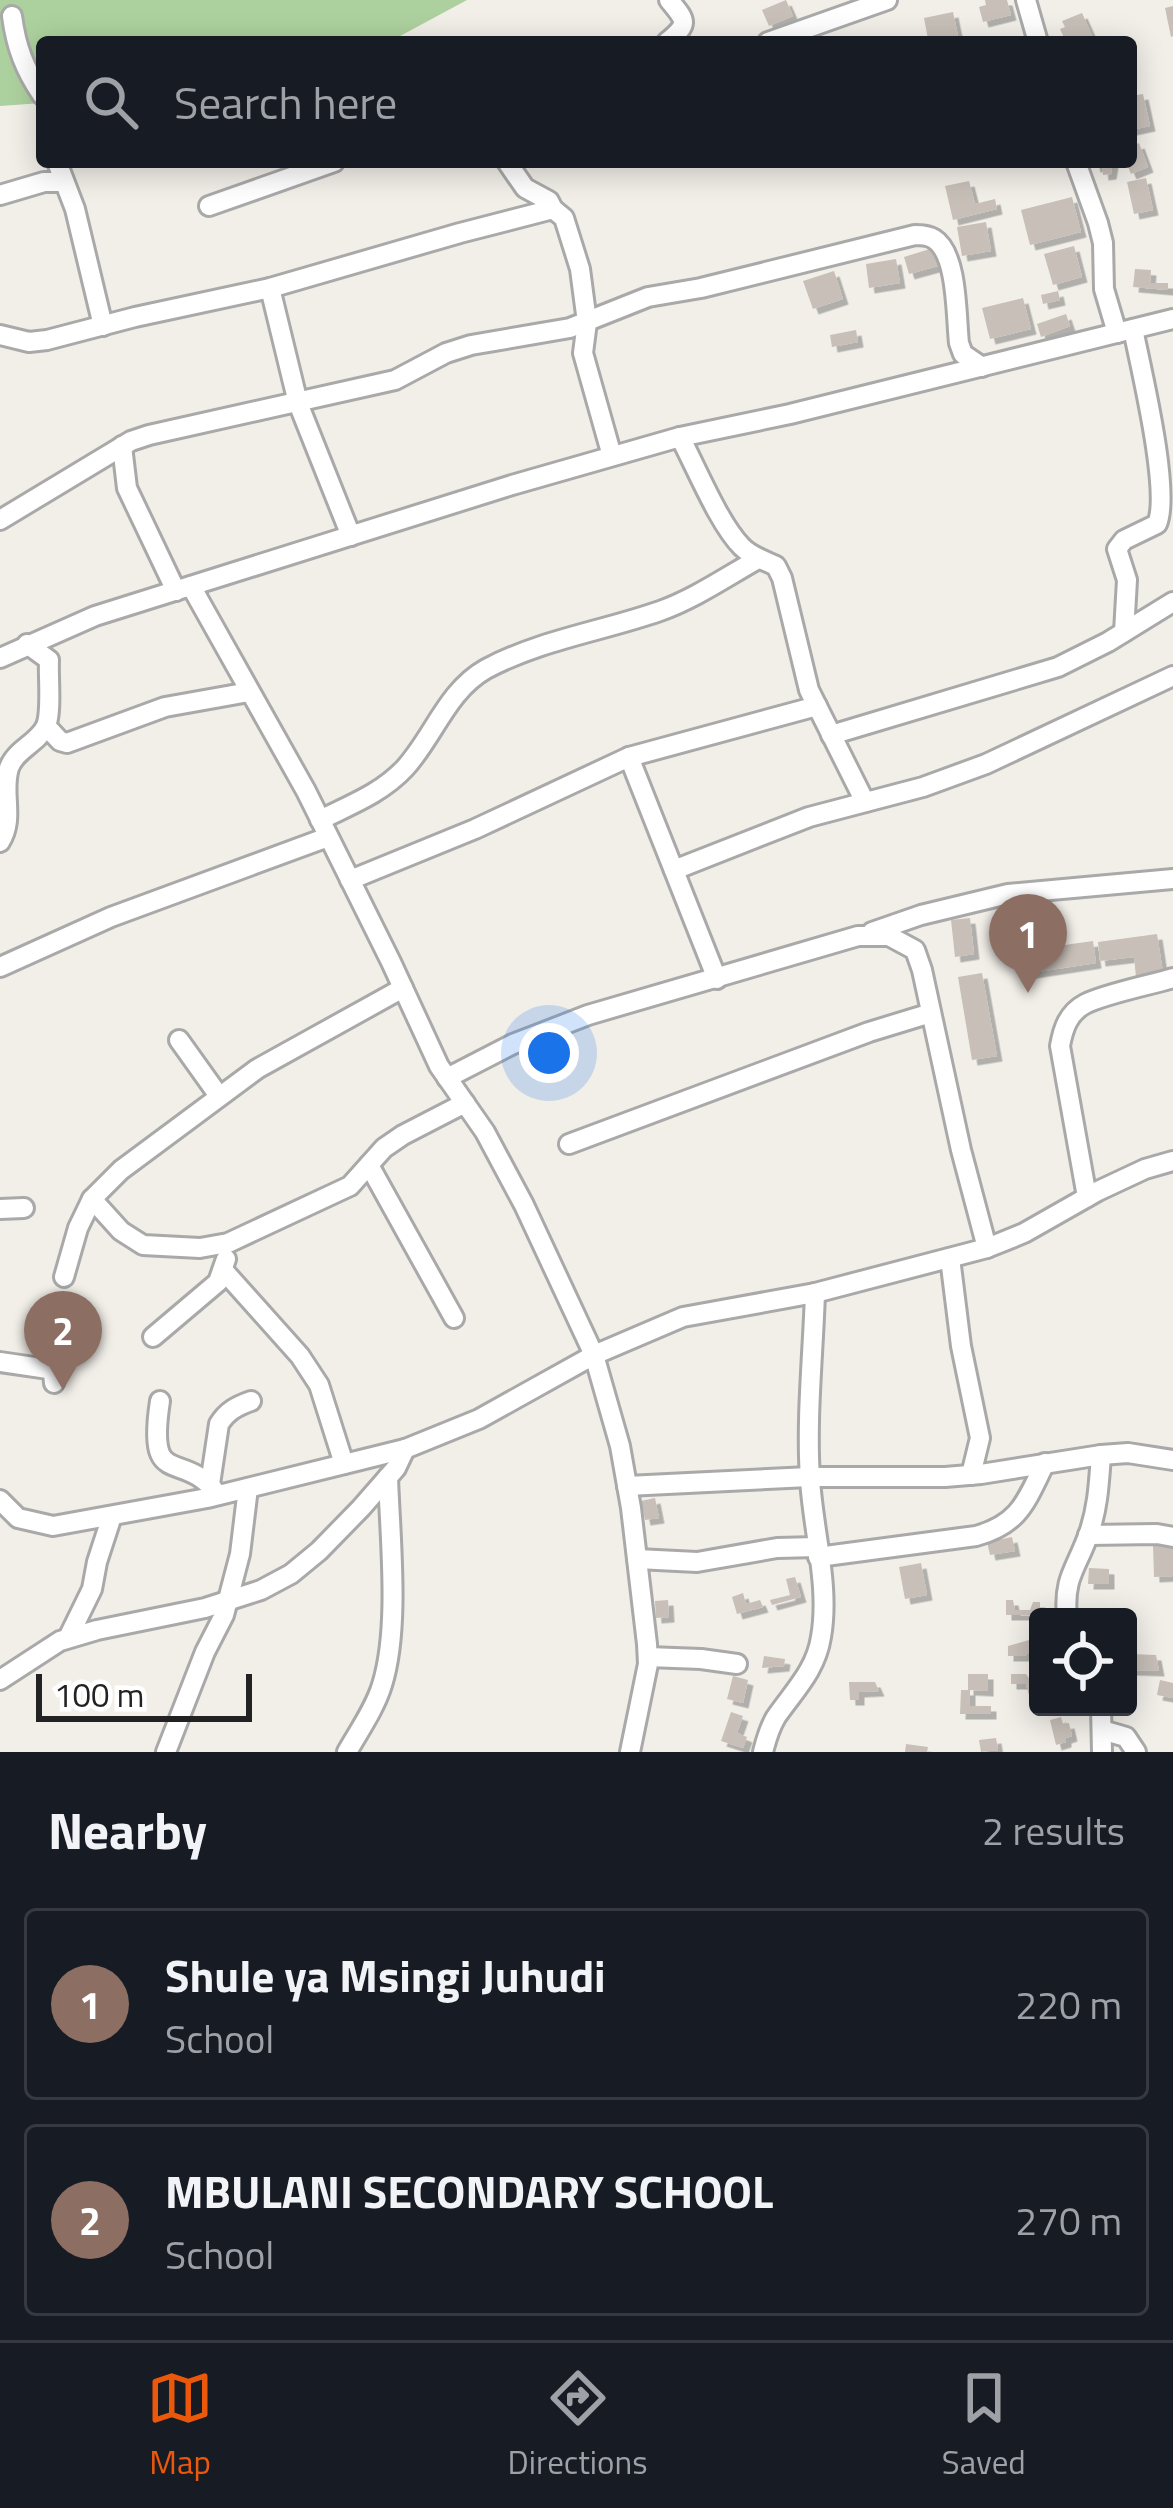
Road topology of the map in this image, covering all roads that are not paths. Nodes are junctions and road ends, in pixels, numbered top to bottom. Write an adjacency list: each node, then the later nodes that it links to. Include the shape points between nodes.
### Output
1 (669, 0): 5 (street, via 684,23)
2 (886, 0): 6 (street)
3 (1026, 0): 7 (street)
4 (12, 16): 8 (street)
5 (674, 36)
6 (785, 36)
7 (1036, 36)
8 (36, 87)
9 (59, 168): 13 (street)
10 (318, 168): 15 (street)
11 (511, 168): 16 (street)
12 (1078, 168): 21 (street, via 1103,243 1104,289)
13 (64, 182): 14 (street); 20 (street)
14 (0, 195)
15 (209, 206)
16 (554, 209): 17 (street); 19 (street, via 580,269)
17 (270, 288): 20 (street); 24 (street)
18 (1173, 320): 21 (street)
19 (587, 322): 23 (street, via 648,297 922,235 945,251 959,343); 24 (street, via 471,345 394,380); 28 (street, via 585,364)
20 (103, 326): 22 (street, via 37,342)
21 (1125, 331): 23 (street); 26 (street)
22 (0, 335)
23 (982, 367): 25 (street)
24 (298, 403): 27 (street); 30 (street)
25 (680, 437): 28 (street); 31 (street, via 727,527)
26 (1164, 443): 34 (street, via 1161,517 1117,549 1127,580)
27 (122, 446): 29 (street); 32 (street, via 127,488)
28 (612, 456): 30 (street)
29 (0, 520)
30 (351, 536): 32 (street)
31 (758, 559): 39 (street, via 782,578); 44 (street, via 666,609 482,671 394,779)
32 (183, 589): 35 (street); 38 (street)
33 (1173, 602): 34 (street)
34 (1124, 632): 41 (street, via 1058,667)
35 (27, 644): 36 (street); 40 (street, via 49,660)
36 (0, 658)
37 (1173, 676): 43 (street, via 986,764)
38 (249, 692): 40 (street, via 165,707 67,743); 44 (street)
39 (817, 706): 41 (street); 42 (street)
40 (46, 726): 45 (street, via 9,769)
41 (831, 735): 43 (street)
42 (629, 757): 46 (street); 48 (street)
43 (865, 802): 46 (street)
44 (324, 829): 48 (street); 50 (street)
45 (0, 842)
46 (674, 870): 52 (street)
47 (1173, 879): 49 (street, via 1008,894)
48 (350, 880): 53 (street)
49 (858, 937): 52 (street); 54 (street, via 889,936 915,950)
50 (0, 967)
51 (1173, 978): 62 (street, via 1085,1004 1063,1028)
52 (717, 979): 56 (street, via 588,1016)
53 (403, 988): 56 (street); 57 (street)
54 (931, 1012): 59 (street); 67 (street)
55 (179, 1040): 57 (street)
56 (447, 1078): 58 (street)
57 (220, 1096): 63 (street)
58 (465, 1103): 61 (street, via 403,1135); 74 (street)
59 (568, 1144)
60 (1173, 1161): 62 (street)
61 (369, 1165): 66 (street, via 332,1197); 72 (street)
62 (1087, 1197): 67 (street)
63 (92, 1198): 66 (street, via 143,1245); 70 (street)
64 (24, 1208): 65 (street)
65 (0, 1209)
66 (228, 1243): 69 (street)
67 (987, 1248): 68 (street)
68 (950, 1258): 71 (street); 84 (street, via 980,1438)
69 (224, 1271): 73 (street); 83 (street, via 320,1384)
70 (64, 1276)
71 (815, 1293): 74 (street, via 683,1317); 86 (street)
72 (454, 1318)
73 (152, 1337)
74 (594, 1354): 79 (street, via 479,1419); 87 (street)
75 (0, 1361): 76 (street, via 48,1369)
76 (53, 1383)
77 (160, 1401): 89 (street, via 159,1454)
78 (251, 1402): 89 (street, via 219,1424)
79 (405, 1449): 83 (street); 85 (street)
80 (1101, 1455): 81 (street); 82 (street); 92 (street)
81 (1173, 1460)
82 (1045, 1463): 84 (street); 94 (street, via 1025,1504 996,1530)
83 (344, 1464): 88 (street)
84 (971, 1475): 86 (street)
85 (388, 1477): 96 (street, via 291,1574); 105 (street, via 388,1652 382,1685)
86 (809, 1478): 87 (street); 94 (street)
87 (627, 1486): 95 (street)
88 (248, 1488): 89 (street); 96 (street)
89 (214, 1490): 91 (street)
90 (0, 1500): 91 (street, via 18,1518 53,1526)
91 (112, 1516): 98 (street)
92 (1088, 1535): 93 (street); 97 (street, via 1066,1583)
93 (1173, 1537)
94 (818, 1552): 95 (street); 107 (street, via 820,1643)
95 (637, 1559): 99 (street)
96 (228, 1600): 98 (street); 104 (street)
97 (1067, 1608)
98 (68, 1638): 101 (street)
99 (648, 1657): 100 (street); 106 (street)
100 (737, 1664)
101 (0, 1680)
102 (1101, 1716): 103 (street)
103 (1102, 1730): 108 (street); 109 (street, via 1126,1737)
104 (166, 1752)
105 (347, 1752)
106 (630, 1752)
107 (763, 1752)
108 (1102, 1752)
109 (1136, 1752)

